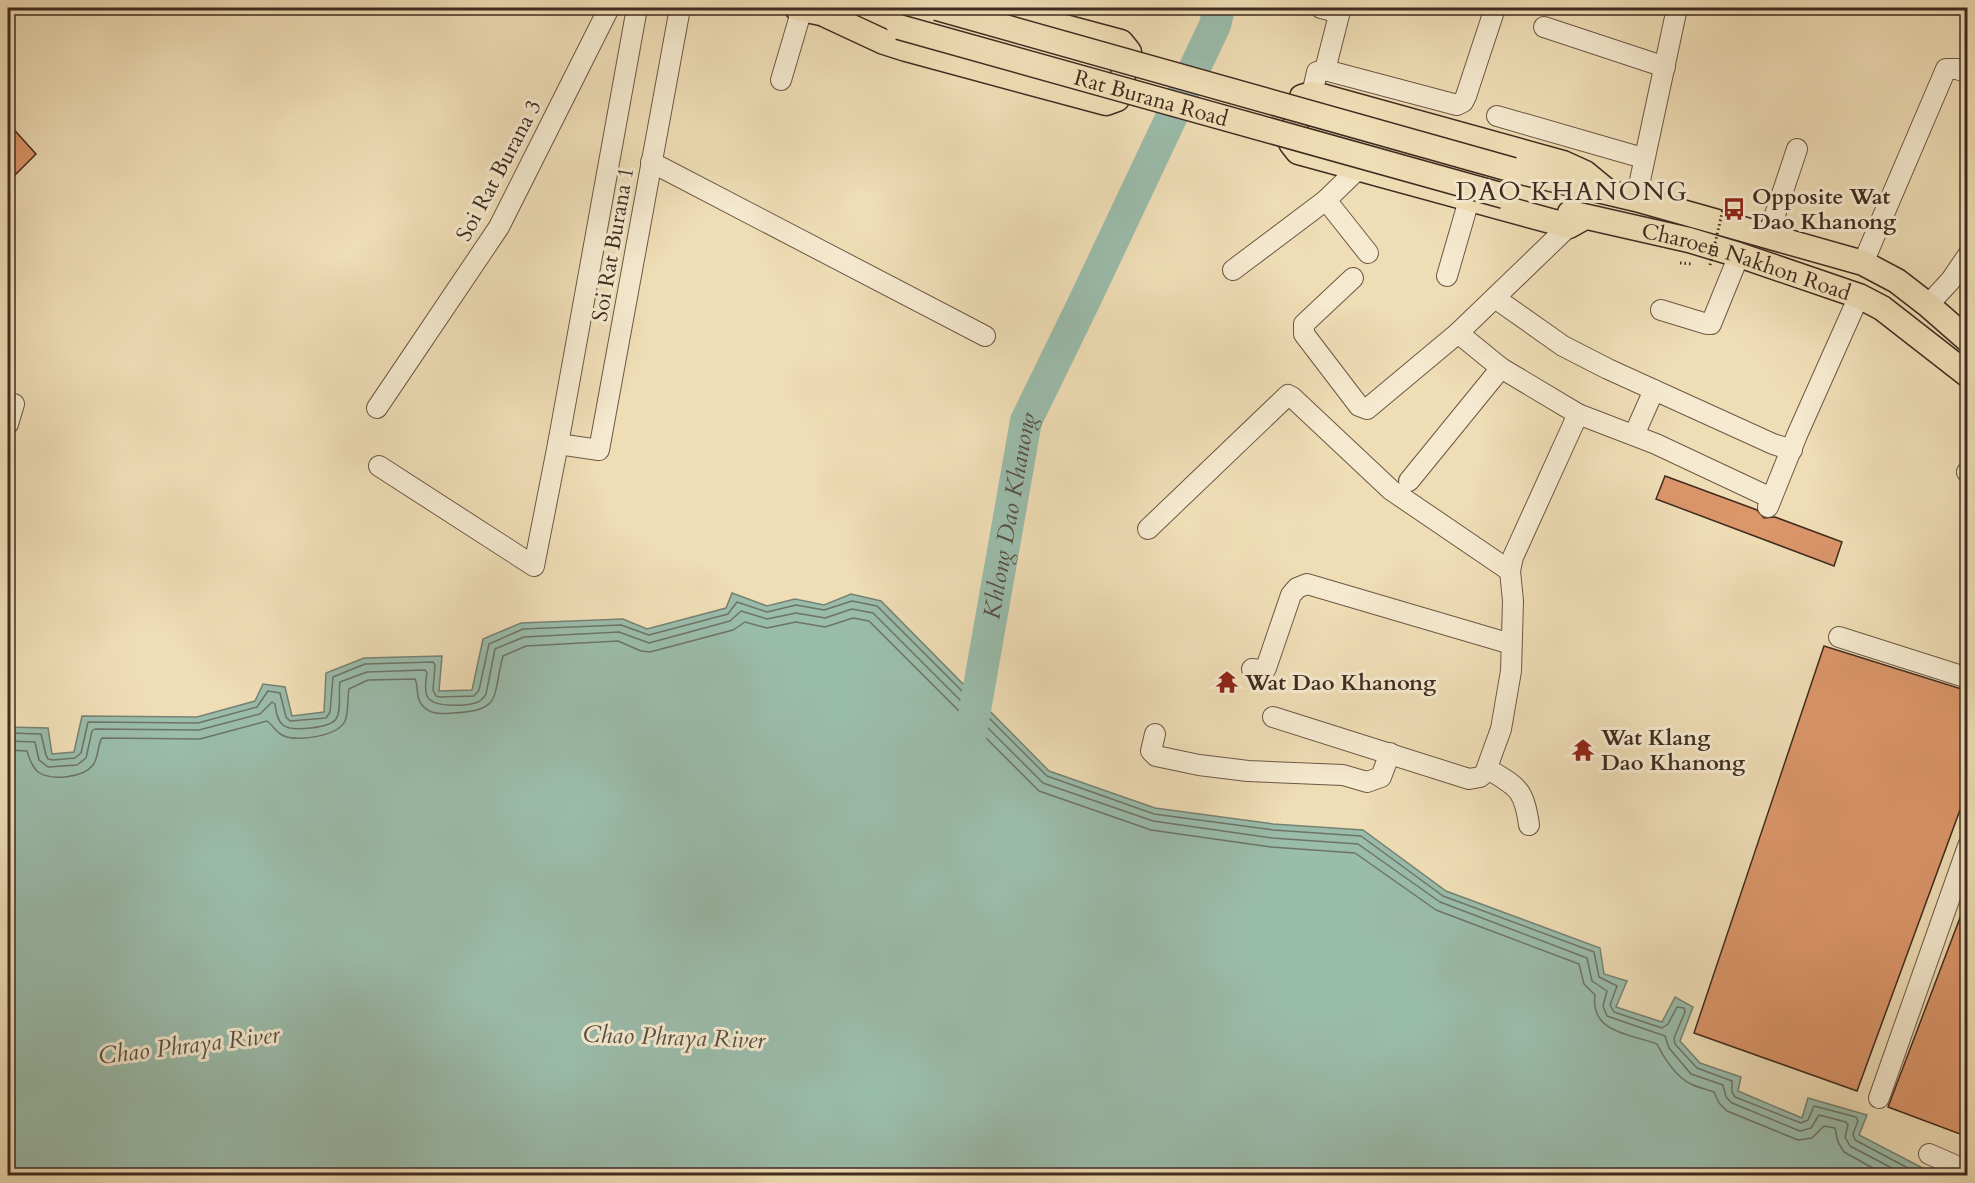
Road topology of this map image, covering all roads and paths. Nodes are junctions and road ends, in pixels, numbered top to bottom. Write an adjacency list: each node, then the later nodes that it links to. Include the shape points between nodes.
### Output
1 (609, 8): 50 (street, Soi Rat Burana 3, via 499,226)
2 (637, 8): 54 (street, Soi Rat Burana 1)
3 (680, 8): 20 (street, Soi Rat Burana 1)
4 (800, 8): 10 (main road, Rat Burana Road); 15 (street)
5 (937, 8): 22 (main road, Rat Burana Road, bridge)
6 (994, 8): 10 (main road, via 1122,42 1129,52 1117,99 1106,103 906,49)
7 (1321, 8): 13 (street, via 1339,15)
8 (1495, 8): 13 (street, via 1466,96 1457,105)
9 (1677, 8): 12 (street)
10 (826, 15): 24 (main road, Rat Burana Road, bridge, via 899,27)
11 (1544, 27): 12 (street)
12 (1665, 67): 19 (street)
13 (1325, 70): 16 (street, via 1317,72)
14 (1968, 73): 34 (street, via 1946,69)
15 (781, 80)
16 (1311, 94): 21 (main road, via 1302,97 1291,144 1298,152); 23 (main road, via 1563,163 1585,173)
17 (1497, 116): 19 (street)
18 (1797, 149): 30 (street)
19 (1643, 158): 25 (street)
20 (651, 162): 44 (street); 54 (street, Soi Rat Burana 1, via 598,450)
21 (1358, 169): 26 (street); 27 (main road)
22 (1513, 170): 23 (main road, Charoen Nakhon Road)
23 (1608, 192): 25 (main road, Charoen Nakhon Road)
24 (1504, 196): 29 (main road, Charoen Nakhon Road)
25 (1636, 199): 30 (main road, Charoen Nakhon Road)
26 (1326, 200): 31 (street); 36 (street)
27 (1469, 200): 29 (main road); 37 (street)
28 (1723, 209): 35 (path, bridge)
29 (1577, 221): 32 (main road, Charoen Nakhon Road, via 1689,240); 40 (street)
30 (1768, 236): 34 (main road, Charoen Nakhon Road)
31 (1368, 253)
32 (1739, 255): 39 (main road, Charoen Nakhon Road); 42 (street, via 1711,324)
33 (1968, 255): 41 (street)
34 (1863, 263): 41 (main road, Charoen Nakhon Road, via 1897,281)
35 (1710, 265)
36 (1233, 270)
37 (1447, 276)
38 (1353, 278): 43 (street, via 1303,329 1359,406 1367,409 1380,400)
39 (1859, 296): 47 (main road, Charoen Nakhon Road, via 1882,308); 55 (street)
40 (1495, 298): 43 (street); 48 (street, via 1563,346)
41 (1929, 305): 45 (main road, Charoen Nakhon Road)
42 (1661, 310)
43 (1458, 333): 46 (street)
44 (985, 336)
45 (1968, 340)
46 (1501, 368): 51 (street); 57 (street)
47 (1968, 375)
48 (1654, 390): 53 (street); 55 (street)
49 (14, 404): 52 (street)
50 (377, 408)
51 (1578, 414): 53 (street); 59 (street)
52 (8, 424)
53 (1634, 435): 55 (street, via 1770,503)
54 (558, 444): 56 (street, Soi Rat Burana 1, via 534,566)
55 (1792, 450)
56 (379, 466)
57 (1409, 481)
58 (1148, 529): 59 (street, via 1288,396 1391,490)
59 (1510, 571): 61 (street)
60 (1839, 637): 63 (street)
61 (1511, 644): 62 (street, via 1307,584 1291,595 1266,668); 67 (street, via 1511,671 1501,729)
62 (1252, 669)
63 (1968, 678)
64 (1273, 717): 66 (street)
65 (1155, 734): 66 (street, via 1151,751 1156,756 1248,771 1343,775 1367,782 1381,777)
66 (1390, 753): 67 (street, via 1469,779 1480,777)
67 (1488, 769): 68 (street, via 1517,788 1527,809)
68 (1528, 825)
69 (1968, 846): 70 (street)
70 (1879, 1098)
71 (1929, 1154): 72 (street)
72 (1968, 1171)

